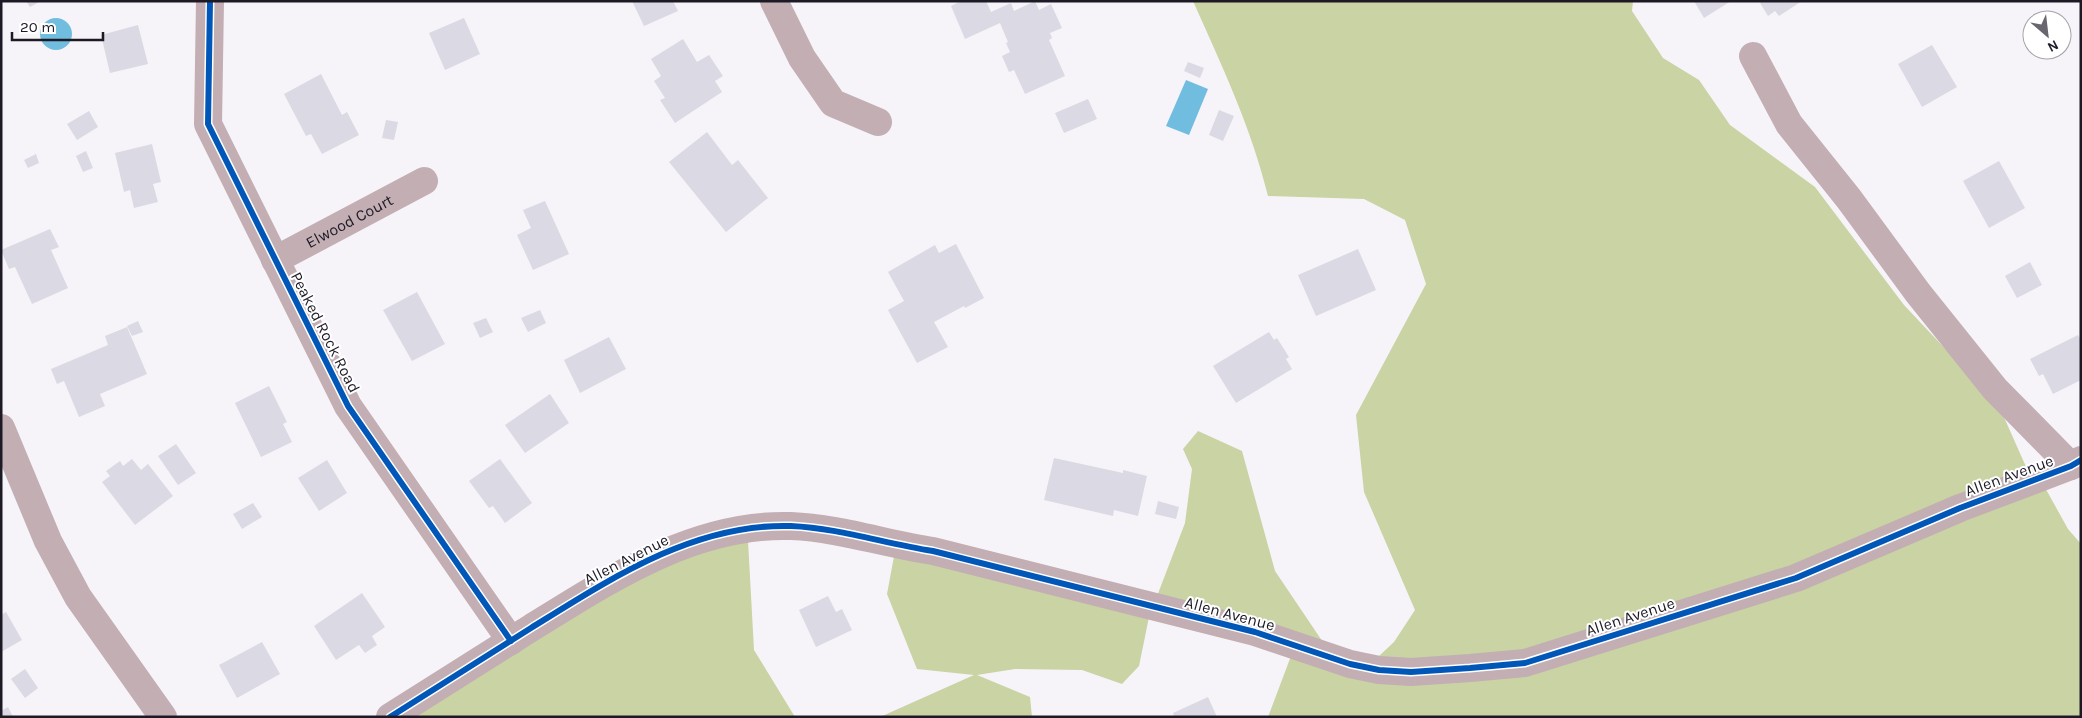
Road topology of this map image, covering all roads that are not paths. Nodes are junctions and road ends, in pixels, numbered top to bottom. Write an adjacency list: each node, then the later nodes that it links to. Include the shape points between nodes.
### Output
1 (210, 1): 6 (street, Peaked Rock Road, via 208,124)
2 (774, 1): 4 (street, via 802,58 833,103)
3 (1753, 56): 8 (street, via 1789,124 1918,293 1995,389)
4 (878, 122)
5 (424, 181): 6 (street, Elwood Court)
6 (275, 260): 9 (street, Peaked Rock Road, via 348,406)
7 (1, 428): 10 (street, via 48,541 78,597)
8 (2076, 463): 9 (street, Allen Avenue, via 1796,578 1525,663 1411,672 1379,670 1350,664 1255,632 933,551 841,532 792,526 739,530 654,556 603,583)
9 (510, 641): 11 (street, Allen Avenue)
10 (163, 717)
11 (390, 717)

